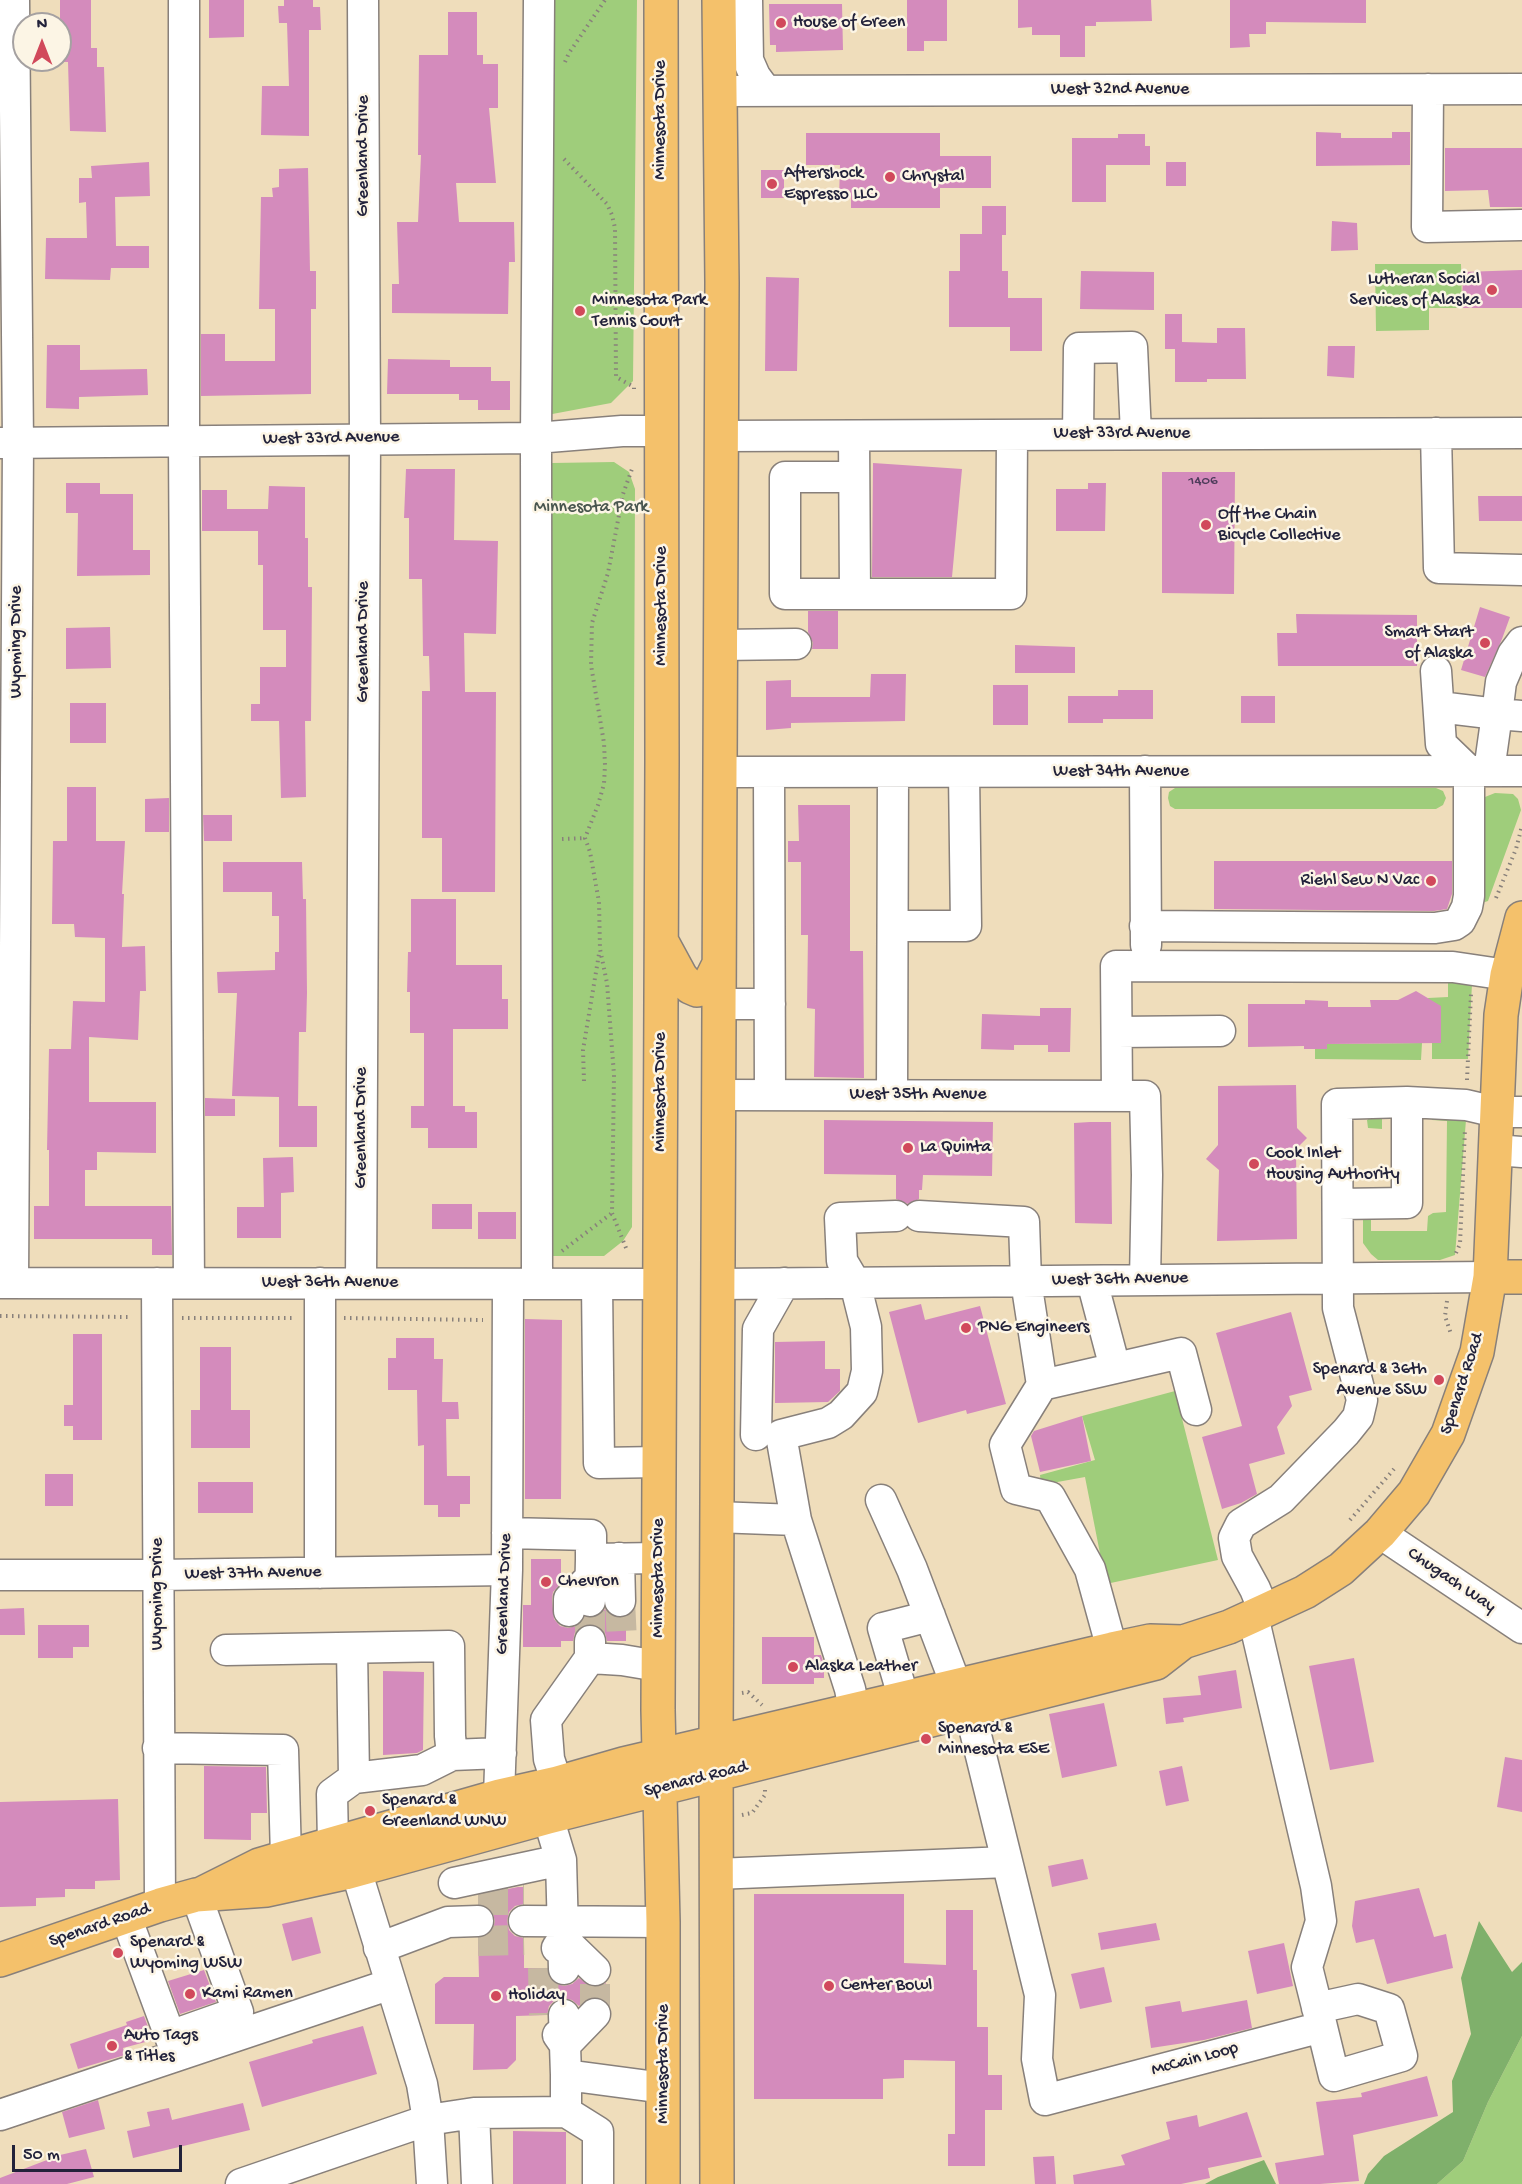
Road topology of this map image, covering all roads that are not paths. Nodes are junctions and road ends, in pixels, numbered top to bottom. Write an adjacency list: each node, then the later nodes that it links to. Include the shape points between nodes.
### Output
1 (14, 0): 24 (street, Wyoming Drive)
2 (184, 0): 23 (street)
3 (363, 0): 22 (street, Greenland Drive)
4 (539, 0): 21 (street, Greenland Drive)
5 (661, 0): 13 (main road, Minnesota Drive)
6 (719, 0): 10 (main road)
7 (747, 0): 11 (street, via 748,60)
8 (1428, 89): 9 (street, West 32nd Avenue); 11 (street, West 32nd Avenue); 12 (street, via 1427,227)
9 (1522, 89)
10 (719, 91): 11 (street, West 32nd Avenue); 19 (main road)
11 (766, 91)
12 (1522, 225)
13 (661, 431): 21 (street, West 33rd Avenue); 44 (main road, Minnesota Drive)
14 (1436, 433): 15 (street, West 33rd Avenue); 17 (street, West 33rd Avenue); 26 (street, via 1439,568)
15 (1522, 433)
16 (1078, 434): 17 (street, West 33rd Avenue); 17 (street, via 1079,348 1131,347); 18 (street, West 33rd Avenue)
17 (1136, 434)
18 (1012, 435): 20 (street, West 33rd Avenue); 27 (street, via 1011,594)
19 (721, 436): 20 (street, West 33rd Avenue); 30 (main road)
20 (854, 436): 25 (street)
21 (536, 438): 22 (street, West 33rd Avenue); 62 (street, Greenland Drive)
22 (365, 439): 23 (street, West 33rd Avenue); 71 (street, Greenland Drive)
23 (184, 441): 24 (street, West 33rd Avenue); 69 (street)
24 (9, 443): 67 (street, Wyoming Drive)
25 (854, 477): 27 (street); 27 (street, via 785,477 784,594)
26 (1522, 570)
27 (855, 594)
28 (1522, 642): 33 (street, via 1501,682)
29 (796, 644): 30 (street)
30 (720, 645): 37 (main road)
31 (1436, 671): 32 (street)
32 (1438, 707): 33 (street); 35 (street, via 1441,744)
33 (1510, 715): 35 (street)
34 (1145, 771): 35 (street, West 34th Avenue); 40 (street, West 34th Avenue); 43 (street)
35 (1479, 771): 36 (street, West 34th Avenue); 43 (street, via 1469,896 1463,916 1454,925)
36 (1522, 771)
37 (720, 772): 38 (street, West 34th Avenue); 45 (main road)
38 (769, 772): 39 (street, West 34th Avenue); 49 (street)
39 (893, 772): 40 (street, West 34th Avenue); 42 (street)
40 (964, 772): 42 (street, via 966,926)
41 (1522, 918): 47 (main road, Spenard Road)
42 (893, 926): 54 (street)
43 (1146, 926): 46 (street)
44 (662, 942): 45 (main road, via 681,977 697,990 708,986); 75 (main road, Minnesota Drive)
45 (719, 964): 48 (main road)
46 (1146, 966): 47 (street, via 1453,967); 51 (street, via 1116,966)
47 (1507, 975): 57 (main road, Spenard Road, via 1501,1015)
48 (719, 1004): 49 (street); 52 (main road)
49 (770, 1004): 53 (street)
50 (1221, 1031): 51 (street)
51 (1117, 1032): 55 (street)
52 (718, 1095): 53 (street, West 35th Avenue); 76 (main road)
53 (770, 1095): 54 (street, West 35th Avenue)
54 (892, 1095): 55 (street, West 35th Avenue)
55 (1117, 1095): 64 (street, West 35th Avenue, via 1145,1096)
56 (1407, 1102): 57 (street); 59 (street, via 1407,1203); 59 (street, McCain Loop, via 1337,1104)
57 (1509, 1112): 58 (main road, Spenard Road)
58 (1508, 1151): 60 (main road, Spenard Road)
59 (1338, 1204): 63 (street, McCain Loop)
60 (1490, 1277): 61 (main road, West 36th Avenue); 63 (street, West 36th Avenue); 87 (main road, Spenard Road, via 1477,1352 1448,1434 1414,1493)
61 (1522, 1277)
62 (527, 1279): 71 (street, West 36th Avenue); 74 (street, West 36th Avenue); 86 (street, Greenland Drive, via 508,1320)
63 (1337, 1279): 64 (street, West 36th Avenue); 95 (street, McCain Loop, via 1338,1308 1362,1400 1358,1417 1281,1499 1241,1524 1234,1538 1237,1556 1255,1589)
64 (1145, 1280): 66 (street, West 36th Avenue)
65 (1026, 1281): 66 (street, West 36th Avenue); 73 (street, West 36th Avenue); 73 (street, via 1024,1222 907,1216 840,1218 842,1261); 78 (street)
66 (1092, 1281): 77 (street)
67 (6, 1283): 68 (street, West 36th Avenue)
68 (157, 1283): 69 (street, West 36th Avenue); 92 (street, Wyoming Drive)
69 (189, 1283): 70 (street, West 36th Avenue)
70 (320, 1283): 71 (street, West 36th Avenue); 90 (street)
71 (361, 1283)
72 (784, 1283): 73 (street, West 36th Avenue); 76 (street, West 36th Avenue); 80 (street, via 758,1329)
73 (855, 1283): 80 (street, via 866,1328 867,1371 862,1392 828,1423)
74 (597, 1284): 75 (street, West 36th Avenue); 82 (street, via 599,1463)
75 (660, 1284): 82 (main road, Minnesota Drive)
76 (718, 1284): 81 (main road)
77 (1115, 1368): 78 (street); 79 (street, via 1180,1353)
78 (1042, 1385): 100 (street, via 1005,1445 1016,1489 1050,1497 1090,1569)
79 (1196, 1410)
80 (769, 1435): 81 (street); 85 (street)
81 (717, 1437): 84 (main road)
82 (659, 1462): 88 (main road, Minnesota Drive)
83 (881, 1500): 96 (street, McCain Loop)
84 (716, 1517): 85 (street); 108 (main road)
85 (796, 1520): 105 (street)
86 (507, 1533): 89 (street, Greenland Drive); 94 (street, via 591,1535)
87 (1380, 1533): 95 (main road, Spenard Road, via 1341,1569 1305,1592); 97 (street, Chugach Way)
88 (659, 1558): 94 (street); 102 (main road, Minnesota Drive)
89 (507, 1570): 90 (street, West 37th Avenue); 106 (street, Greenland Drive)
90 (320, 1573): 92 (street, West 37th Avenue)
91 (0, 1575): 92 (street, West 37th Avenue)
92 (157, 1575): 109 (street, Wyoming Drive)
93 (620, 1601): 94 (street)
94 (588, 1612): 102 (street, via 622,1650); 107 (street)
95 (1258, 1614): 98 (main road, Spenard Road); 123 (street, McCain Loop, via 1316,1886 1321,1921 1307,1967 1320,2018 1045,2100 1037,2059 1040,1995)
96 (930, 1616): 103 (street, via 883,1628); 104 (street, McCain Loop)
97 (1522, 1628)
98 (1183, 1642): 100 (main road, Spenard Road, via 1150,1641); 104 (main road, Spenard Road, via 1156,1663)
99 (352, 1648): 101 (street); 111 (street, via 449,1646); 114 (street)
100 (1112, 1649): 104 (main road, Spenard Road)
101 (226, 1650)
102 (658, 1666): 112 (main road, Minnesota Drive)
103 (903, 1696): 104 (main road, Spenard Road); 105 (main road, Spenard Road)
104 (963, 1698): 113 (main road, Spenard Road); 123 (street, McCain Loop)
105 (854, 1709): 108 (main road, Spenard Road)
106 (502, 1718): 107 (street); 110 (street, Greenland Drive)
107 (546, 1720): 115 (street, via 549,1759)
108 (716, 1742): 112 (main road, Spenard Road); 113 (main road)
109 (159, 1748): 121 (street, via 283,1750); 128 (street, Wyoming Drive)
110 (501, 1753): 111 (street); 117 (street, Greenland Drive)
111 (452, 1755): 114 (street, via 422,1770)
112 (658, 1756): 115 (main road, Spenard Road); 116 (main road, Minnesota Drive)
113 (716, 1775): 116 (main road, Spenard Road); 125 (main road)
114 (354, 1778): 119 (street, via 332,1794)
115 (557, 1783): 117 (main road, Spenard Road)
116 (659, 1789): 118 (main road, Spenard Road); 130 (main road, Minnesota Drive)
117 (500, 1796): 119 (main road, Spenard Road)
118 (548, 1817): 120 (main road, Spenard Road); 122 (street)
119 (333, 1843): 121 (main road, Spenard Road)
120 (444, 1845): 124 (main road, Spenard Road); 126 (street)
121 (286, 1857): 127 (main road, Spenard Road, via 259,1865)
122 (561, 1860): 126 (street); 131 (street)
123 (1007, 1862): 125 (street)
124 (356, 1870): 127 (main road, Spenard Road, via 267,1890); 132 (street)
125 (716, 1874): 152 (main road)
126 (454, 1883): 132 (street, via 469,1921)
127 (199, 1894): 128 (main road, Spenard Road); 140 (street, via 238,2012)
128 (160, 1905): 129 (main road, Spenard Road)
129 (126, 1917): 133 (main road, Spenard Road); 140 (street)
130 (663, 1922): 131 (street); 142 (main road, Minnesota Drive)
131 (540, 1924): 134 (street); 135 (street)
132 (380, 1948): 136 (street)
133 (0, 1960)
134 (554, 1968)
135 (595, 1970)
136 (391, 1984): 140 (street); 146 (street, via 422,2084)
137 (595, 2014): 139 (street)
138 (554, 2015): 139 (street)
139 (565, 2045): 141 (street)
140 (173, 2046): 145 (street)
141 (566, 2075): 142 (street); 143 (street)
142 (664, 2088): 151 (main road, Minnesota Drive)
143 (566, 2112): 144 (street); 150 (street, via 598,2132)
144 (474, 2113): 146 (street); 149 (street)
145 (0, 2115)
146 (428, 2120): 147 (street); 148 (street)
147 (241, 2184)
148 (432, 2184)
149 (477, 2184)
150 (598, 2184)
151 (663, 2184)
152 (717, 2184)

